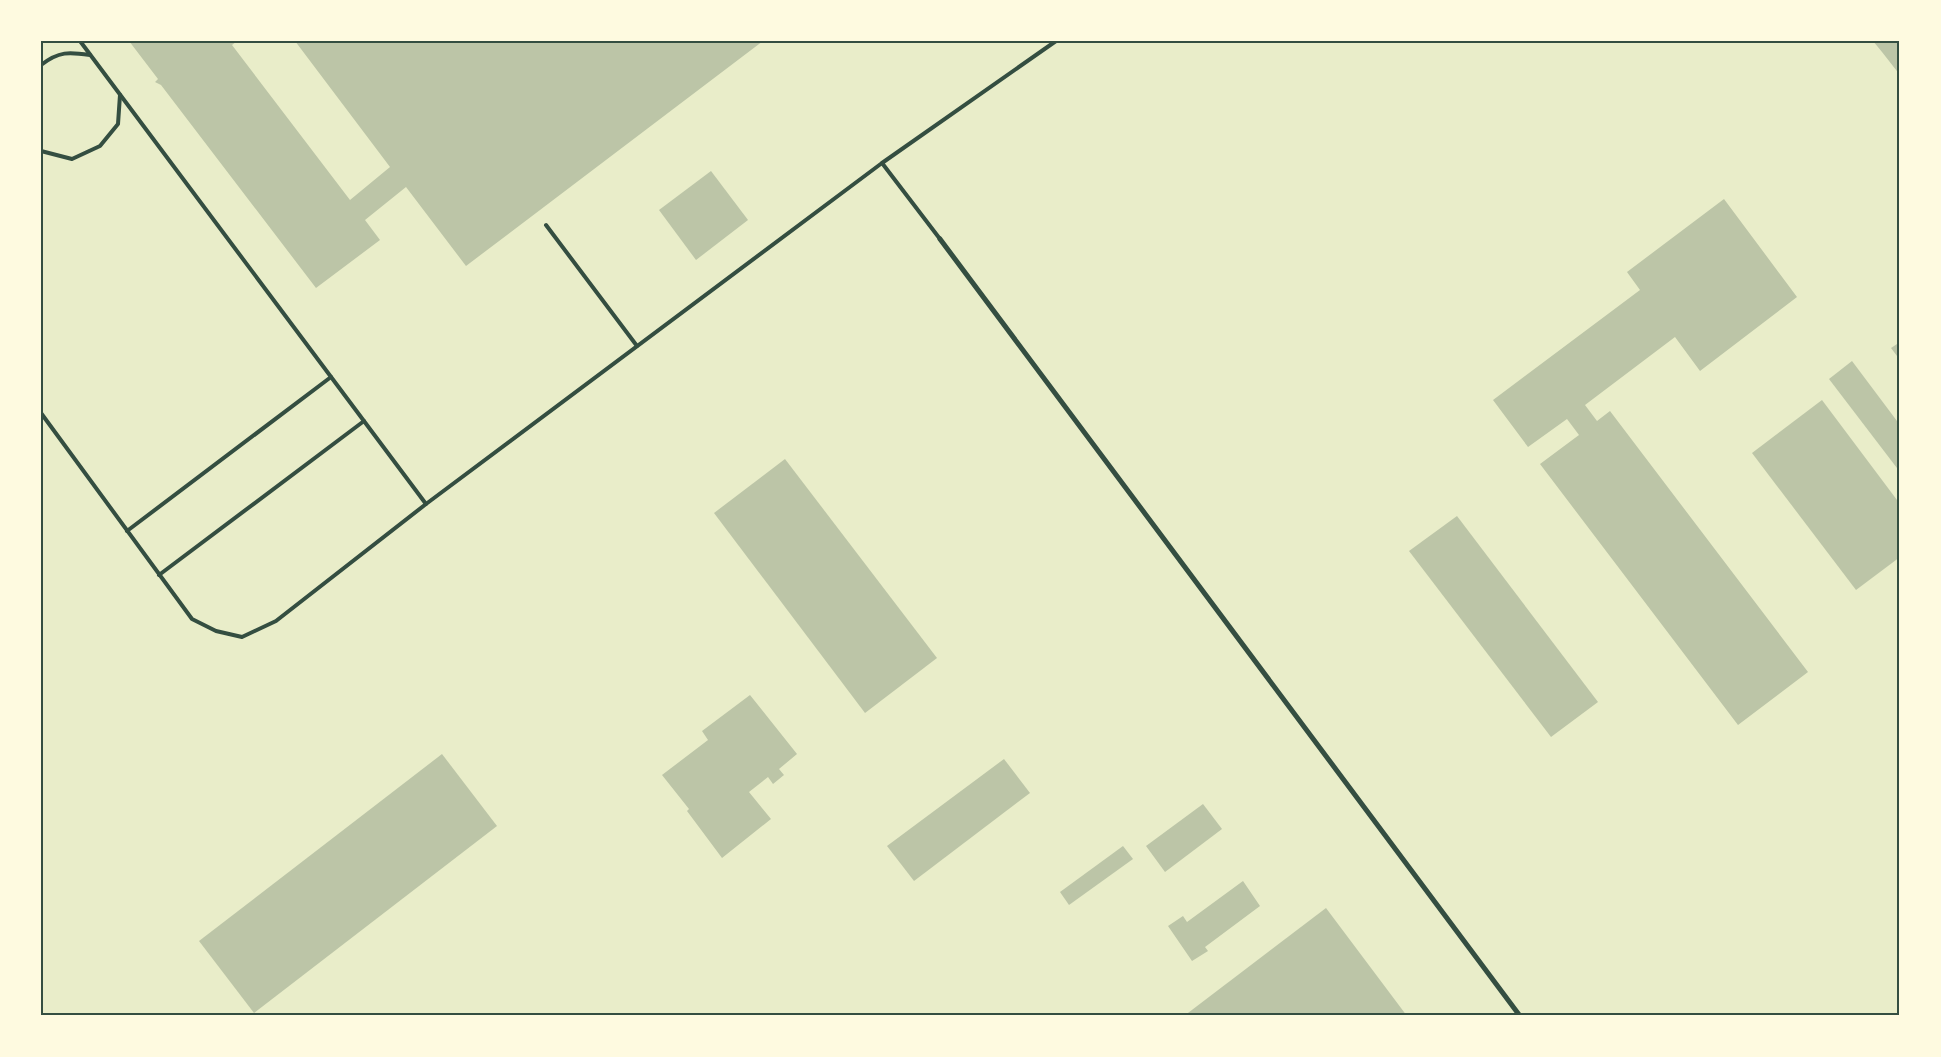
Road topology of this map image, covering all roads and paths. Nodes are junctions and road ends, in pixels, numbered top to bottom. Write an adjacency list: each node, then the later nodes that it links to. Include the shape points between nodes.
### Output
1 (80, 41): 3 (lane)
2 (1056, 41): 7 (lane)
3 (90, 55): 4 (lane, via 65,52); 5 (lane)
4 (41, 65)
5 (120, 95): 6 (lane, via 118,124 100,146 72,159); 11 (lane)
6 (41, 151)
7 (882, 162): 9 (lane); 10 (lane)
8 (546, 224): 10 (lane)
9 (940, 240): 17 (street)
10 (637, 346): 14 (lane)
11 (331, 377): 13 (lane); 15 (lane)
12 (41, 413): 15 (lane)
13 (364, 421): 14 (lane); 16 (lane)
14 (426, 504): 16 (lane, via 276,621 242,637 216,631 192,619)
15 (127, 531): 16 (lane)
16 (159, 575)
17 (1520, 1016)

